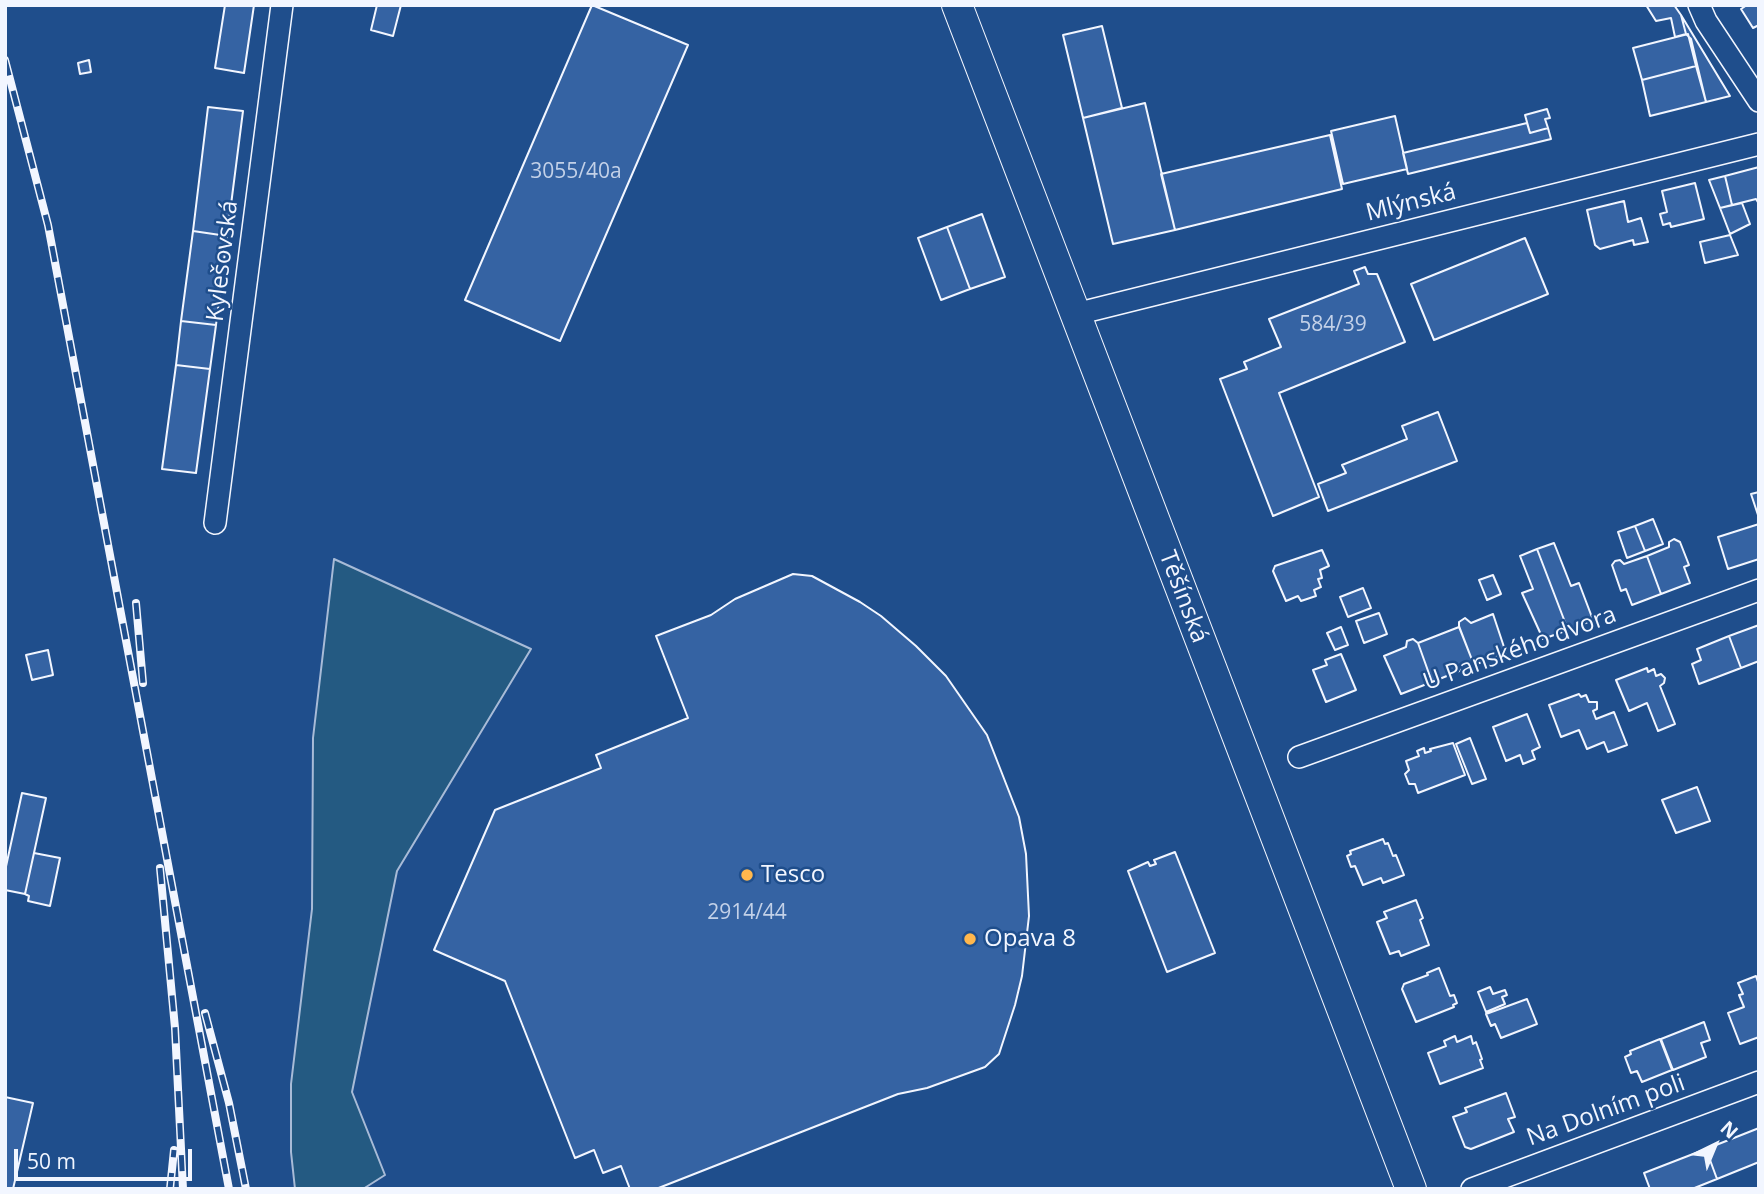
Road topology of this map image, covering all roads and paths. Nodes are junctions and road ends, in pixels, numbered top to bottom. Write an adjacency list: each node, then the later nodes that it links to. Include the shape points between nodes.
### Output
1 (282, 5): 7 (street, Kylešovská)
2 (957, 5): 6 (street, Těšínská)
3 (1699, 5): 4 (street)
4 (1759, 101)
5 (1759, 144): 6 (street, Mlýnská)
6 (1076, 314): 11 (street, Těšínská)
7 (215, 523)
8 (1759, 590): 9 (street, U Panského dvora)
9 (1299, 757)
10 (1759, 1082): 12 (street, Na Dolním poli)
11 (1411, 1189)
12 (1472, 1189)

